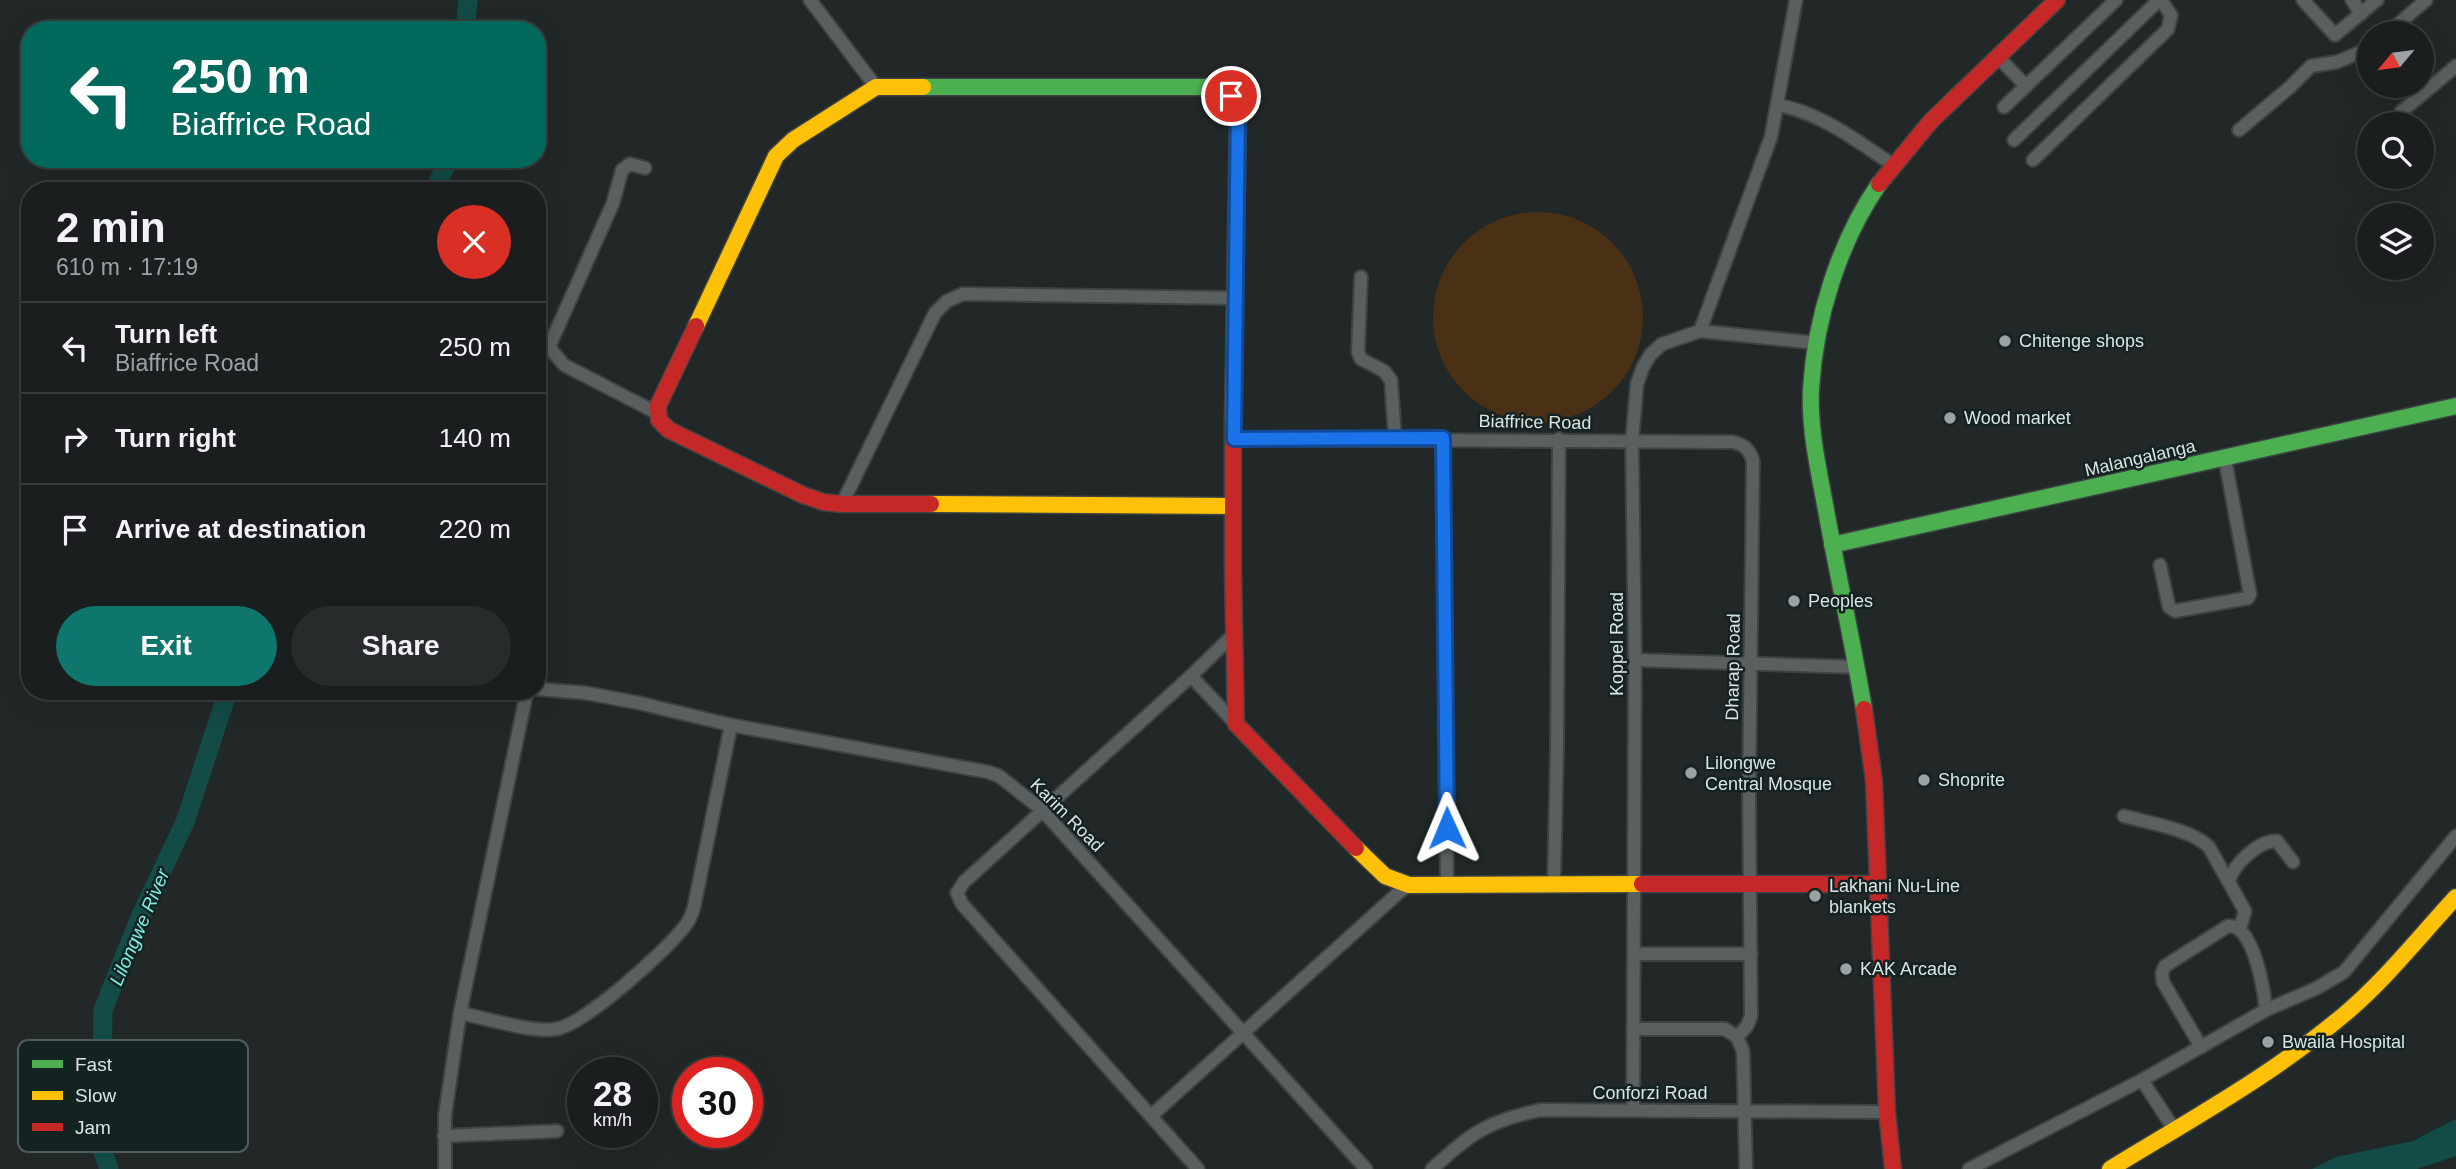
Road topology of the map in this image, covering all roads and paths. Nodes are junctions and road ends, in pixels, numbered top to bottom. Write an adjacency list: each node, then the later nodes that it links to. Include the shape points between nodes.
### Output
1 (810, 0): 16 (street)
2 (1796, 0): 17 (street)
3 (2057, 0): 13 (main road)
4 (2116, 0): 15 (street)
5 (2160, 0): 21 (street); 22 (street, via 2171,15 2168,29)
6 (2303, 0): 10 (street, via 2335,35)
7 (2352, 0): 10 (street)
8 (2376, 0): 10 (street)
9 (2426, 0): 11 (street)
10 (2361, 14)
11 (2402, 21)
12 (2357, 54): 20 (street, via 2311,66)
13 (1998, 57): 15 (street); 23 (main road)
14 (2456, 66): 19 (street)
15 (2026, 86): 18 (street)
16 (876, 87): 26 (main road, via 1224,90 1238,112); 30 (main road, via 793,140 776,156)
17 (1778, 105): 23 (street, via 1798,109 1836,128); 27 (street, via 1763,162)
18 (2004, 107)
19 (2402, 112)
20 (2239, 130)
21 (2014, 140)
22 (2033, 160)
23 (1893, 165): 28 (main road, via 1847,243)
24 (645, 168): 30 (street, via 630,164 622,170 613,203 549,347 565,365)
25 (1361, 277): 33 (street, via 1359,352 1361,359 1391,380)
26 (1235, 298): 32 (main road); 38 (street, via 963,294 947,301 935,313)
27 (1700, 331): 28 (street, Koppel Road); 35 (street, Koppel Road, via 1662,344 1647,360 1637,384)
28 (1817, 343): 40 (main road, via 1812,420)
29 (2456, 406): 37 (main road, Malangalanga)
30 (657, 413): 38 (main road, via 669,430 803,495)
31 (1443, 438): 33 (street, Biaffrice Road); 34 (street, Biaffrice Road); 57 (street)
32 (1234, 439): 33 (street, Biaffrice Road); 39 (main road)
33 (1395, 439)
34 (1559, 439): 35 (street, Biaffrice Road); 56 (street)
35 (1632, 441): 36 (street, Biaffrice Road, via 1733,442); 43 (street, Koppel Road)
36 (1749, 450): 44 (street, Dharap Road)
37 (2225, 459): 40 (main road, Malangalanga); 41 (street, via 2248,598 2175,611 2169,607)
38 (842, 504): 39 (main road)
39 (1233, 506): 42 (main road)
40 (1832, 545): 45 (main road)
41 (2160, 565)
42 (1233, 635): 46 (street); 49 (main road)
43 (1635, 660): 44 (street); 58 (street, Koppel Road)
44 (1750, 662): 45 (street); 60 (street, Dharap Road)
45 (1857, 667): 59 (main road, via 1872,754)
46 (1191, 676): 49 (street); 51 (street)
47 (546, 690): 50 (street, Karim Road, via 639,703)
48 (525, 700): 67 (street)
49 (1236, 724): 61 (main road, via 1376,869 1388,880)
50 (731, 725): 51 (street, Karim Road, via 988,772); 67 (street, via 694,907 683,929 631,978 569,1025 542,1030)
51 (1041, 809): 69 (street, Karim Road); 76 (street, via 964,882 958,899)
52 (2124, 816): 55 (street, via 2204,842)
53 (2456, 836): 66 (street, via 2344,972)
54 (2293, 862): 55 (street, via 2277,841 2271,840 2244,858)
55 (2229, 881): 63 (street, via 2245,911)
56 (1554, 883): 57 (main road); 58 (main road)
57 (1447, 884): 61 (main road)
58 (1634, 884): 60 (main road); 64 (street, Koppel Road)
59 (1878, 884): 60 (main road); 75 (main road)
60 (1751, 885): 65 (street, Dharap Road)
61 (1406, 886): 69 (street)
62 (2456, 897): 77 (main road, via 2365,996 2325,1031 2268,1074)
63 (2240, 929): 66 (street, via 2259,965); 71 (street, via 2228,926 2161,973)
64 (1634, 954): 65 (street); 68 (street, Koppel Road)
65 (1751, 954): 70 (street, Dharap Road, via 1751,1016)
66 (2266, 1010): 71 (street)
67 (460, 1013): 79 (street)
68 (1633, 1029): 70 (street, via 1725,1029); 73 (street, Koppel Road)
69 (1244, 1033): 76 (street); 82 (street, Karim Road)
70 (1737, 1037): 74 (street, via 1743,1051)
71 (2200, 1047): 72 (street)
72 (2142, 1080): 77 (street); 86 (street)
73 (1633, 1110): 74 (street, Conforzi Road); 83 (street, Conforzi Road, via 1540,1110 1515,1115 1470,1136)
74 (1743, 1110): 75 (street, Conforzi Road); 84 (street)
75 (1887, 1112): 85 (main road)
76 (1151, 1116): 81 (street)
77 (2174, 1129): 87 (main road)
78 (557, 1131): 79 (street)
79 (444, 1136): 80 (street)
80 (445, 1169)
81 (1198, 1169)
82 (1366, 1169)
83 (1432, 1169)
84 (1746, 1169)
85 (1894, 1169)
86 (1969, 1169)
87 (2110, 1169)

